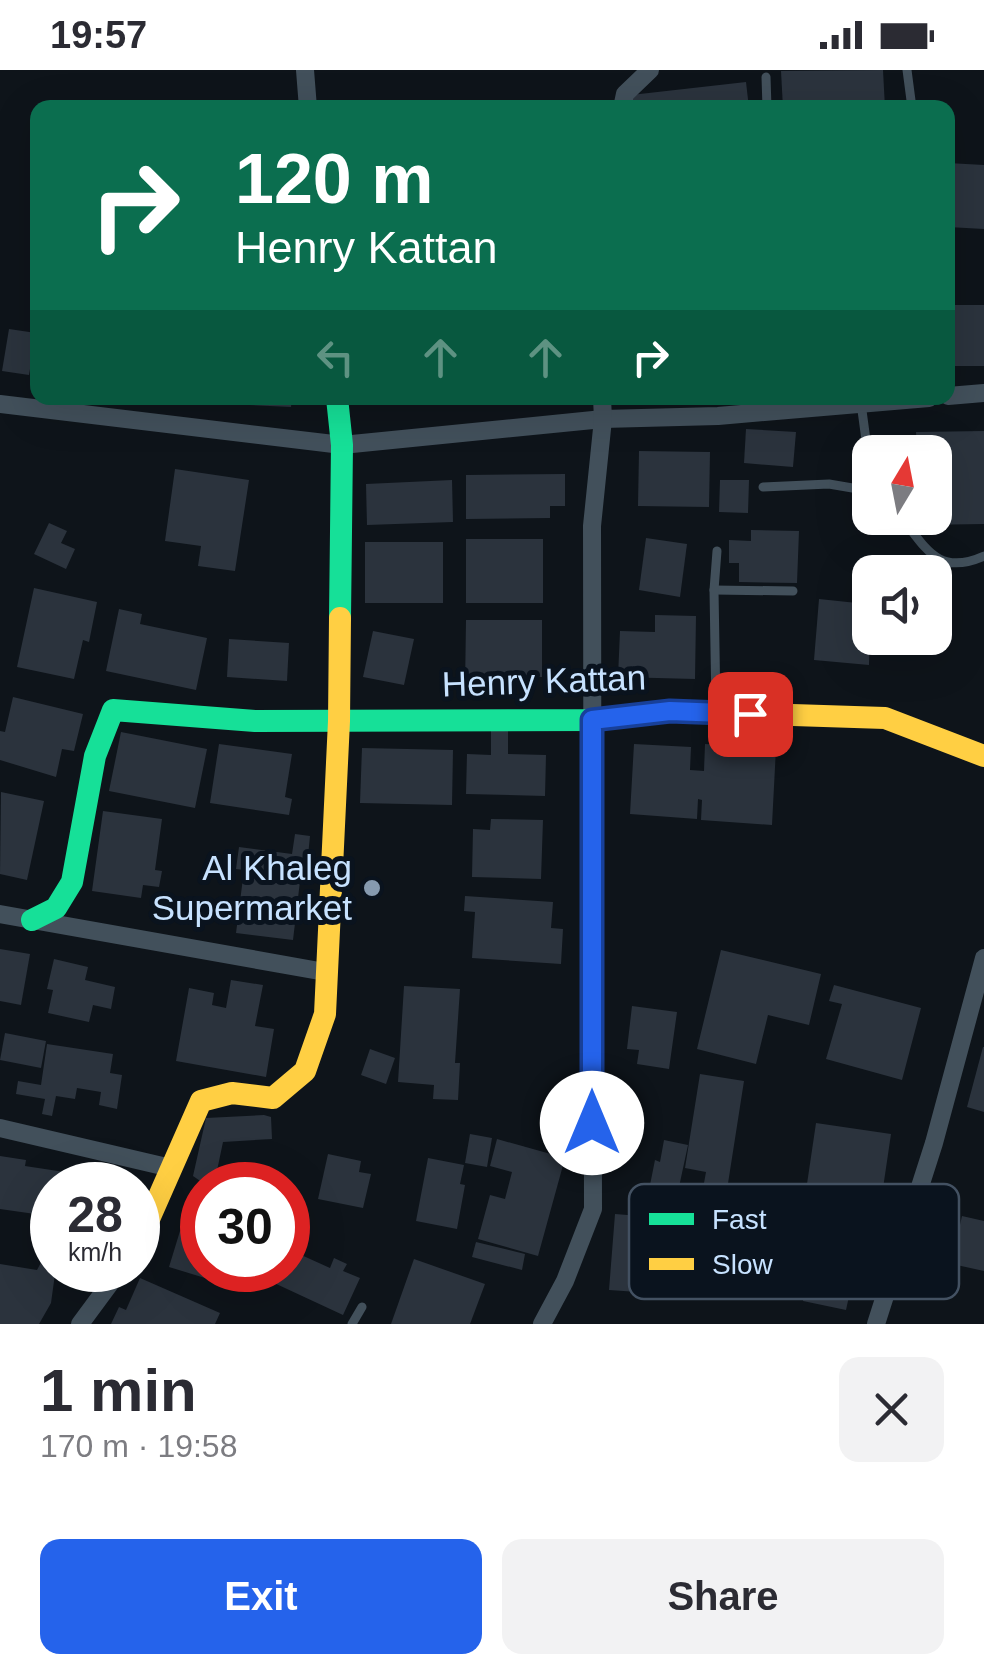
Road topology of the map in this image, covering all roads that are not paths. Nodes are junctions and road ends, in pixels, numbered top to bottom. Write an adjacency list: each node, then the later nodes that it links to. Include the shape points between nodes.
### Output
1 (305, 70): 5 (street)
2 (650, 70): 6 (street)
3 (908, 70): 8 (lane)
4 (766, 77): 7 (lane)
5 (307, 100)
6 (624, 100)
7 (767, 100)
8 (911, 100)
9 (984, 393): 10 (street)
10 (955, 395)
11 (0, 404): 18 (street)
12 (339, 405): 18 (street)
13 (602, 405): 16 (street)
14 (830, 405): 16 (street)
15 (861, 405): 17 (lane)
16 (603, 419): 18 (street); 27 (street, via 592,526)
17 (865, 435)
18 (342, 446): 28 (street)
19 (762, 487): 20 (lane)
20 (852, 488)
21 (916, 535): 23 (lane, via 933,557 953,565)
22 (718, 551): 24 (lane)
23 (984, 556)
24 (714, 590): 25 (lane); 26 (lane)
25 (794, 591)
26 (716, 712): 27 (street, Henry Kattan); 29 (street, Henry Kattan, via 885,718)
27 (592, 720): 28 (street, Henry Kattan); 43 (street, via 593,1208)
28 (339, 721): 31 (street, Henry Kattan, via 113,710 95,756 72,882 56,908); 33 (street)
29 (984, 756)
30 (0, 914): 31 (street)
31 (32, 920): 33 (street)
32 (984, 958): 36 (street)
33 (325, 972): 35 (street, via 324,1014 306,1071 274,1098 232,1093 202,1101)
34 (0, 1128): 35 (street)
35 (171, 1168): 37 (street)
36 (921, 1184)
37 (160, 1193)
38 (104, 1292): 41 (street)
39 (884, 1299): 44 (street)
40 (362, 1307): 42 (lane)
41 (80, 1324)
42 (352, 1324)
43 (542, 1324)
44 (876, 1324)

